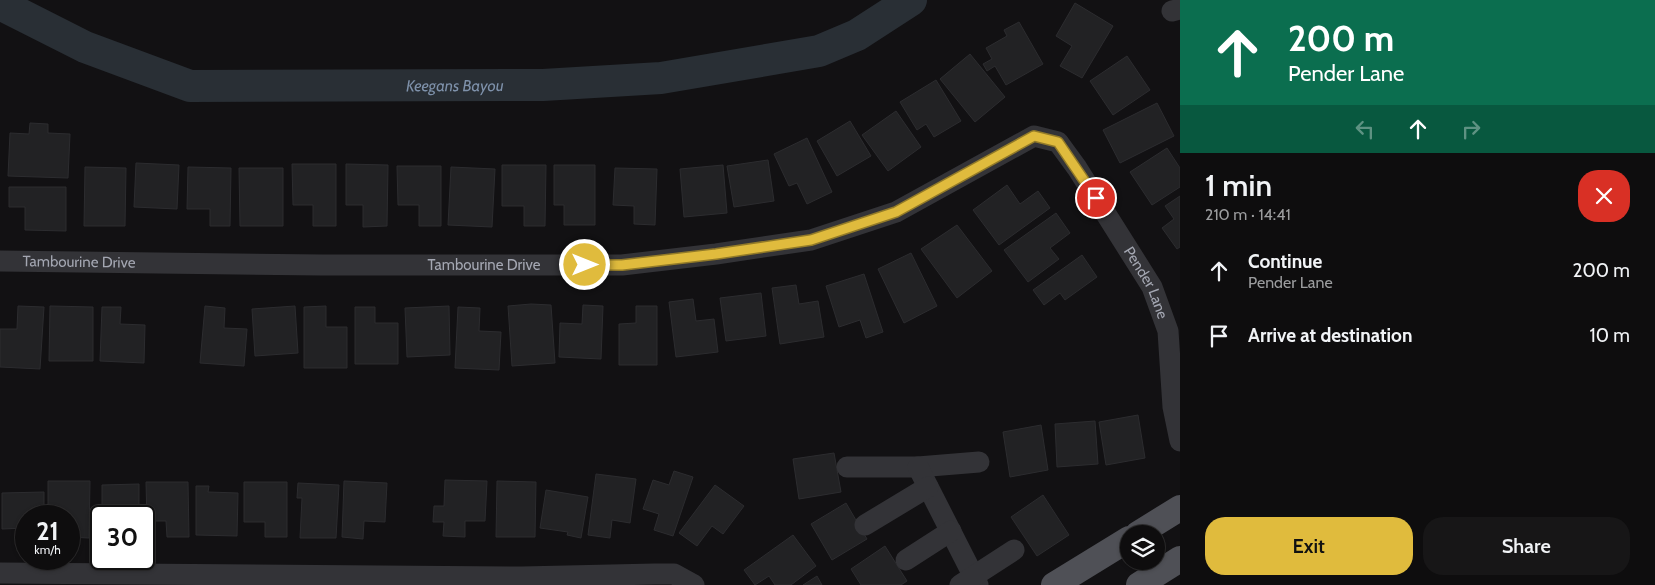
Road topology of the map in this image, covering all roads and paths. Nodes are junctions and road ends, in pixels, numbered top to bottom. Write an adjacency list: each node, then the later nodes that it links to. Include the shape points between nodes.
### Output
1 (1077, 168): 2 (street, Tambourine Drive, via 1058,142 1034,136 896,212 811,240 622,265); 3 (street, Pender Lane, via 1152,287 1168,330 1173,407)
2 (0, 261)
3 (1180, 441)
4 (979, 462): 5 (street)
5 (918, 466): 6 (street); 7 (street)
6 (847, 467)
7 (928, 487): 9 (street); 11 (street)
8 (1180, 508): 10 (main road)
9 (865, 525)
10 (1153, 525)
11 (951, 531): 15 (street); 18 (street)
12 (1120, 545): 20 (main road)
13 (1014, 550): 18 (street)
14 (1180, 559): 21 (main road)
15 (906, 560)
16 (0, 573): 17 (street)
17 (522, 581): 19 (street, via 674,574)
18 (971, 582)
19 (694, 585)
20 (1054, 585)
21 (1139, 585)

